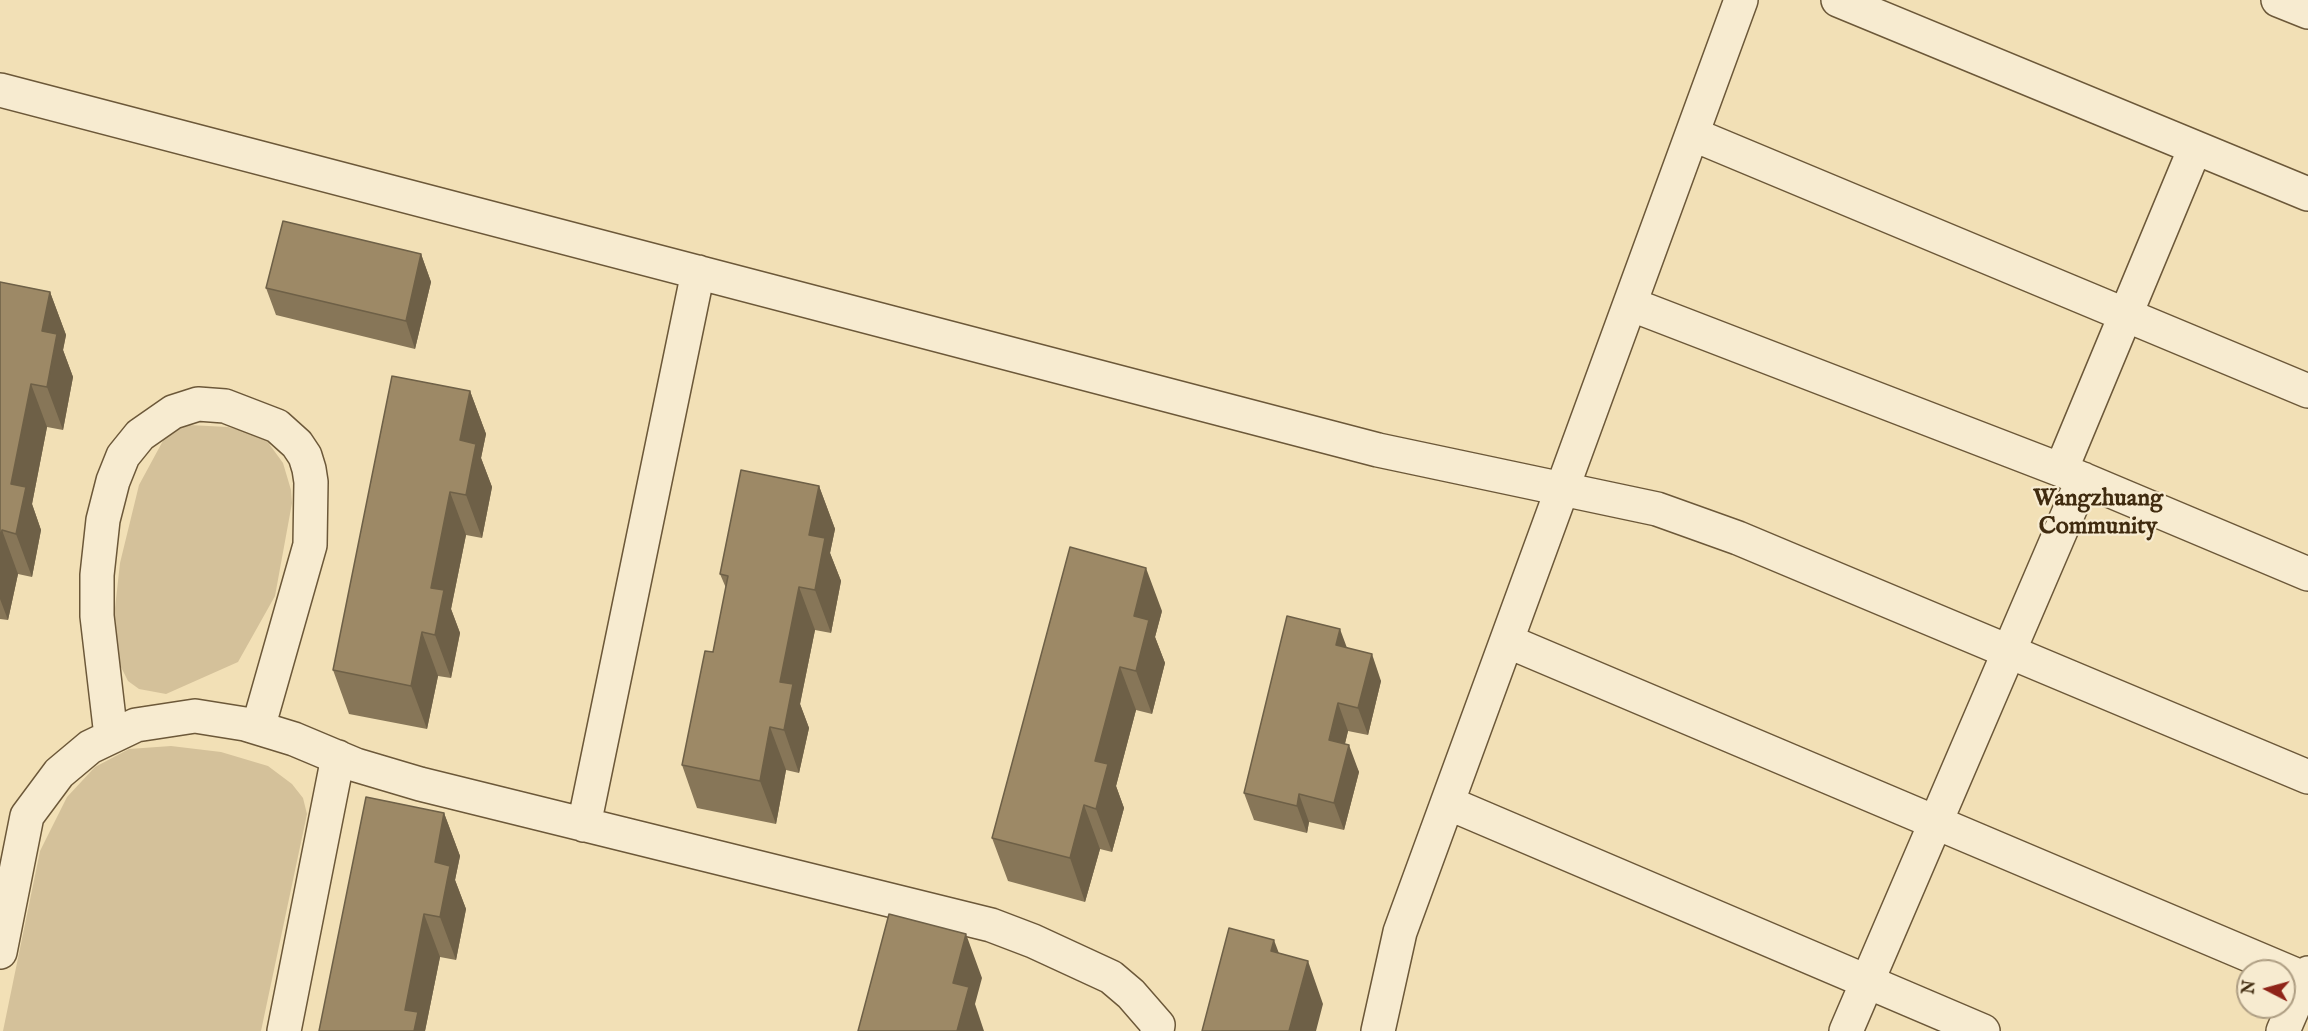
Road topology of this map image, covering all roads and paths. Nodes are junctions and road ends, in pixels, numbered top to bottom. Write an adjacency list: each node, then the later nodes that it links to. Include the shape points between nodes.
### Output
1 (1741, 0): 6 (street)
2 (1838, 0): 7 (street)
3 (2278, 0): 4 (street)
4 (2308, 12)
5 (0, 90): 9 (street)
6 (1692, 134): 10 (street); 11 (street)
7 (2195, 148): 8 (street); 11 (street)
8 (2308, 194)
9 (698, 272): 14 (street, via 1378,450); 24 (street)
10 (1630, 303): 13 (street); 14 (street)
11 (2126, 315): 12 (street); 13 (street)
12 (2308, 391)
13 (2072, 474): 15 (street); 17 (street)
14 (1563, 488): 16 (street); 17 (street, via 1657,509 1738,538)
15 (2308, 574)
16 (1507, 640): 22 (street); 23 (street)
17 (2009, 652): 21 (street); 23 (street)
18 (258, 728): 19 (street, via 195,716 136,725); 19 (street, via 310,546 309,469 297,444 277,426 225,406 198,404 173,412 140,435 123,456 113,481 103,520 97,605); 20 (street)
19 (111, 736): 25 (street, via 90,747 59,773 27,816)
20 (338, 758): 24 (street, via 420,784); 28 (street)
21 (2308, 777)
22 (1448, 803): 27 (street); 30 (street, via 1400,932)
23 (1936, 822): 26 (street); 27 (street)
24 (584, 825): 29 (street, via 1032,940 1111,977 1158,1025)
25 (0, 952)
26 (2307, 977): 33 (street)
27 (1868, 982): 31 (street); 32 (street)
28 (285, 1031)
29 (1157, 1031)
30 (1378, 1031)
31 (1846, 1031)
32 (1983, 1031)
33 (2283, 1031)

